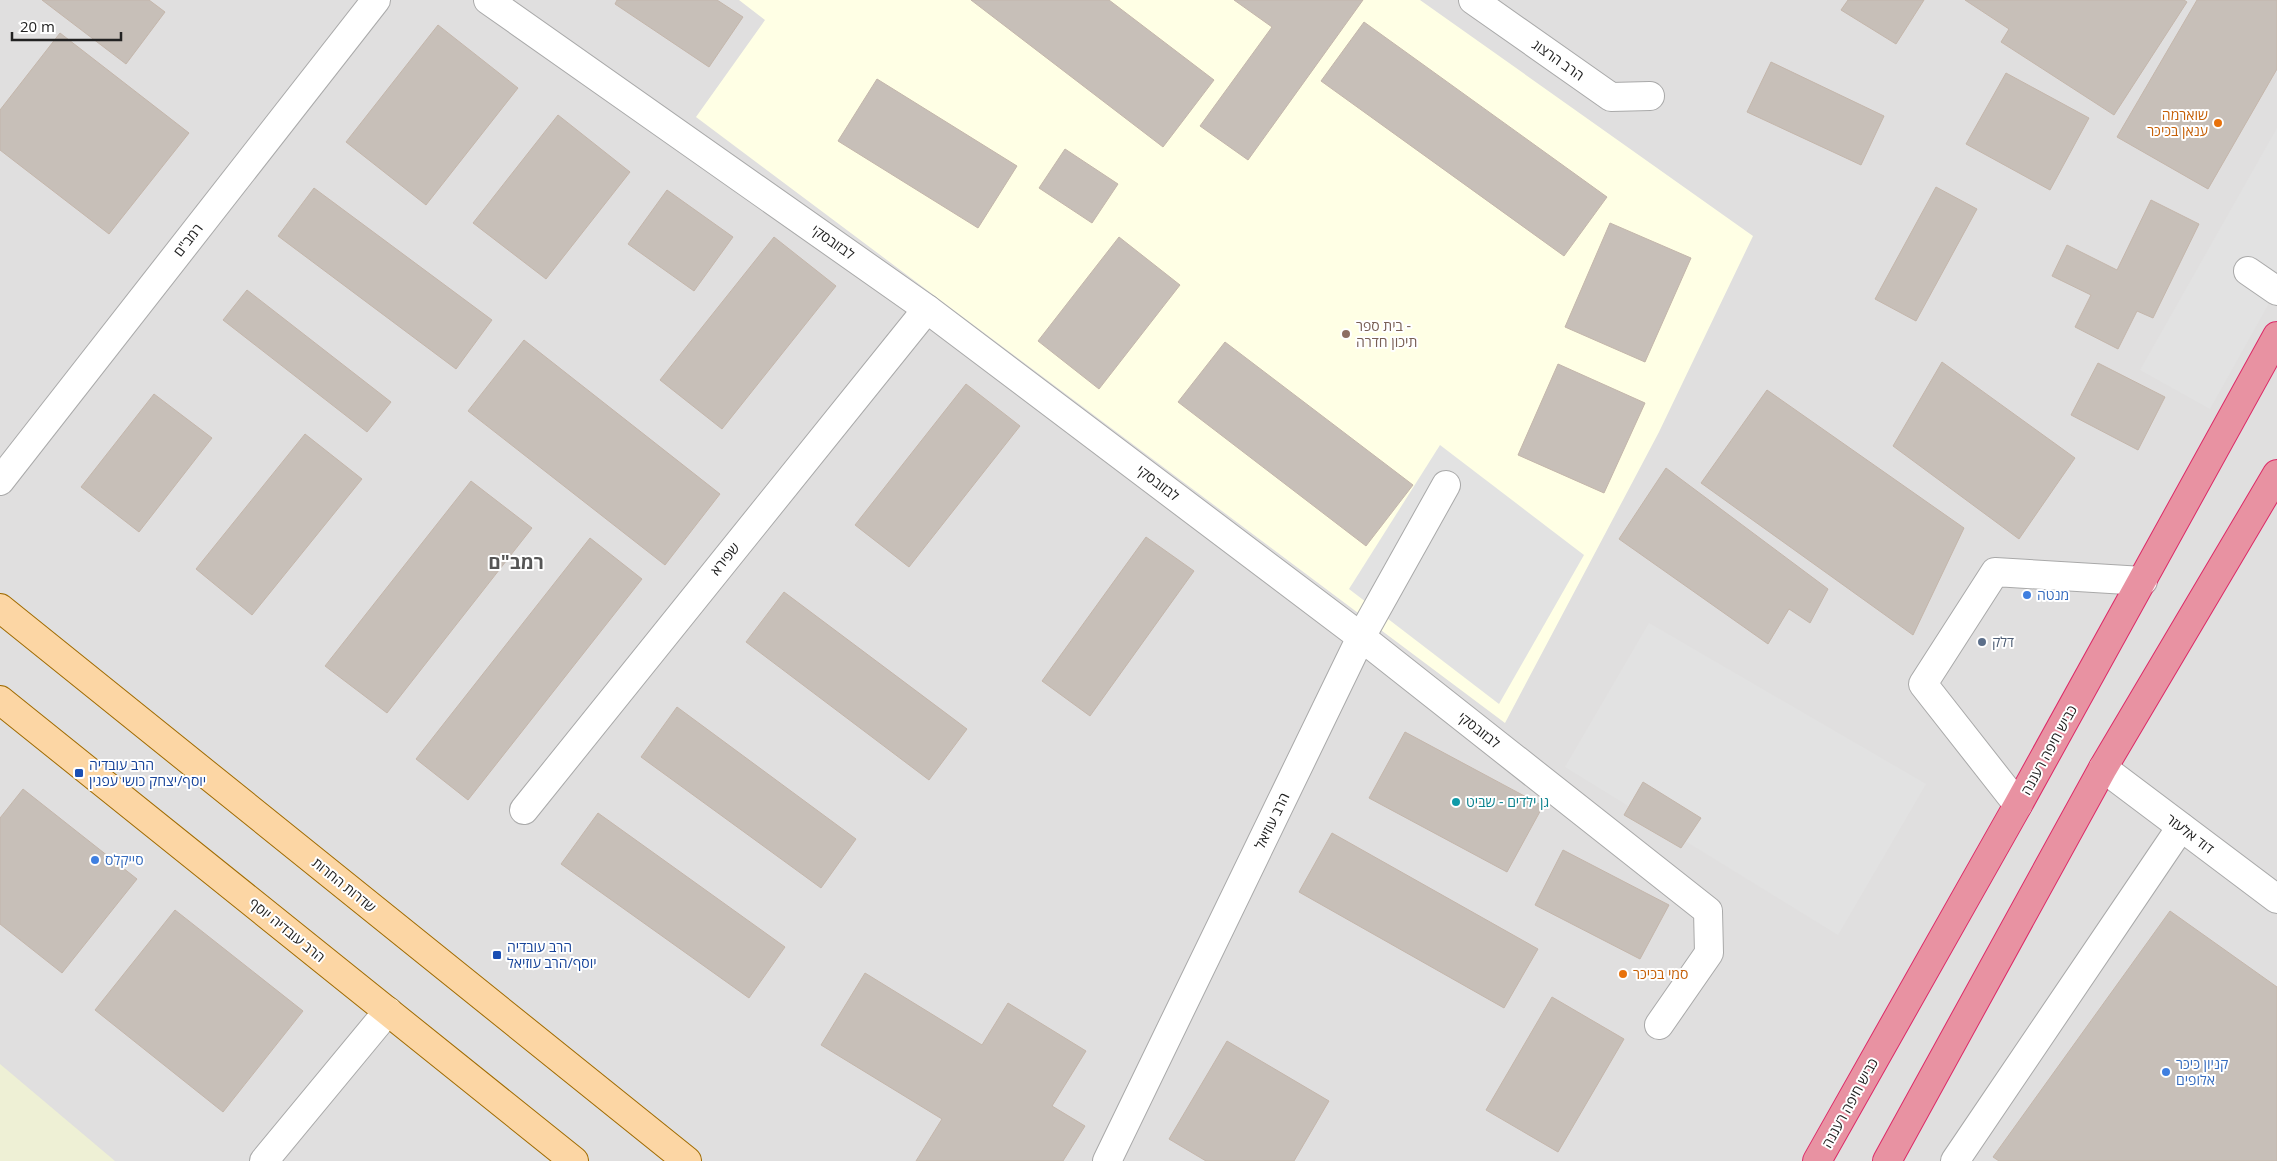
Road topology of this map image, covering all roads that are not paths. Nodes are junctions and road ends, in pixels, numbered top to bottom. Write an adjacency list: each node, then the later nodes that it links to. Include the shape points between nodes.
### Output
1 (376, 0): 10 (street, רמב"ם)
2 (488, 0): 7 (street, לבזובסקי)
3 (1474, 0): 4 (street, הרב הרצוג, via 1611,97)
4 (1650, 96)
5 (2248, 271): 6 (street)
6 (2277, 291)
7 (927, 309): 14 (street, לבזובסקי); 18 (street, שפירא)
8 (2277, 336): 12 (highway, כביש חיפה רעננה)
9 (2277, 474): 16 (highway)
10 (0, 481)
11 (1446, 485): 14 (street, הרב עוזיאל)
12 (2143, 581): 17 (highway, כביש חיפה רעננה); 17 (street, via 1995,572 1923,684)
13 (0, 608): 25 (main road, שדרות החרות)
14 (1361, 637): 22 (street, לבזובסקי, via 1708,911 1709,953); 26 (street, הרב עוזיאל)
15 (0, 700): 21 (main road, הרב עובדיה יוסף)
16 (2104, 768): 19 (street, דוד אלעזר); 28 (highway)
17 (2018, 805): 27 (highway, כביש חיפה רעננה)
18 (524, 810)
19 (2180, 827): 20 (street, דוד אלעזר); 29 (street)
20 (2277, 899)
21 (388, 1011): 23 (street); 24 (main road, הרב עובדיה יוסף)
22 (1659, 1025)
23 (264, 1161)
24 (574, 1161)
25 (687, 1161)
26 (1107, 1161)
27 (1817, 1161)
28 (1888, 1161)
29 (1954, 1161)

